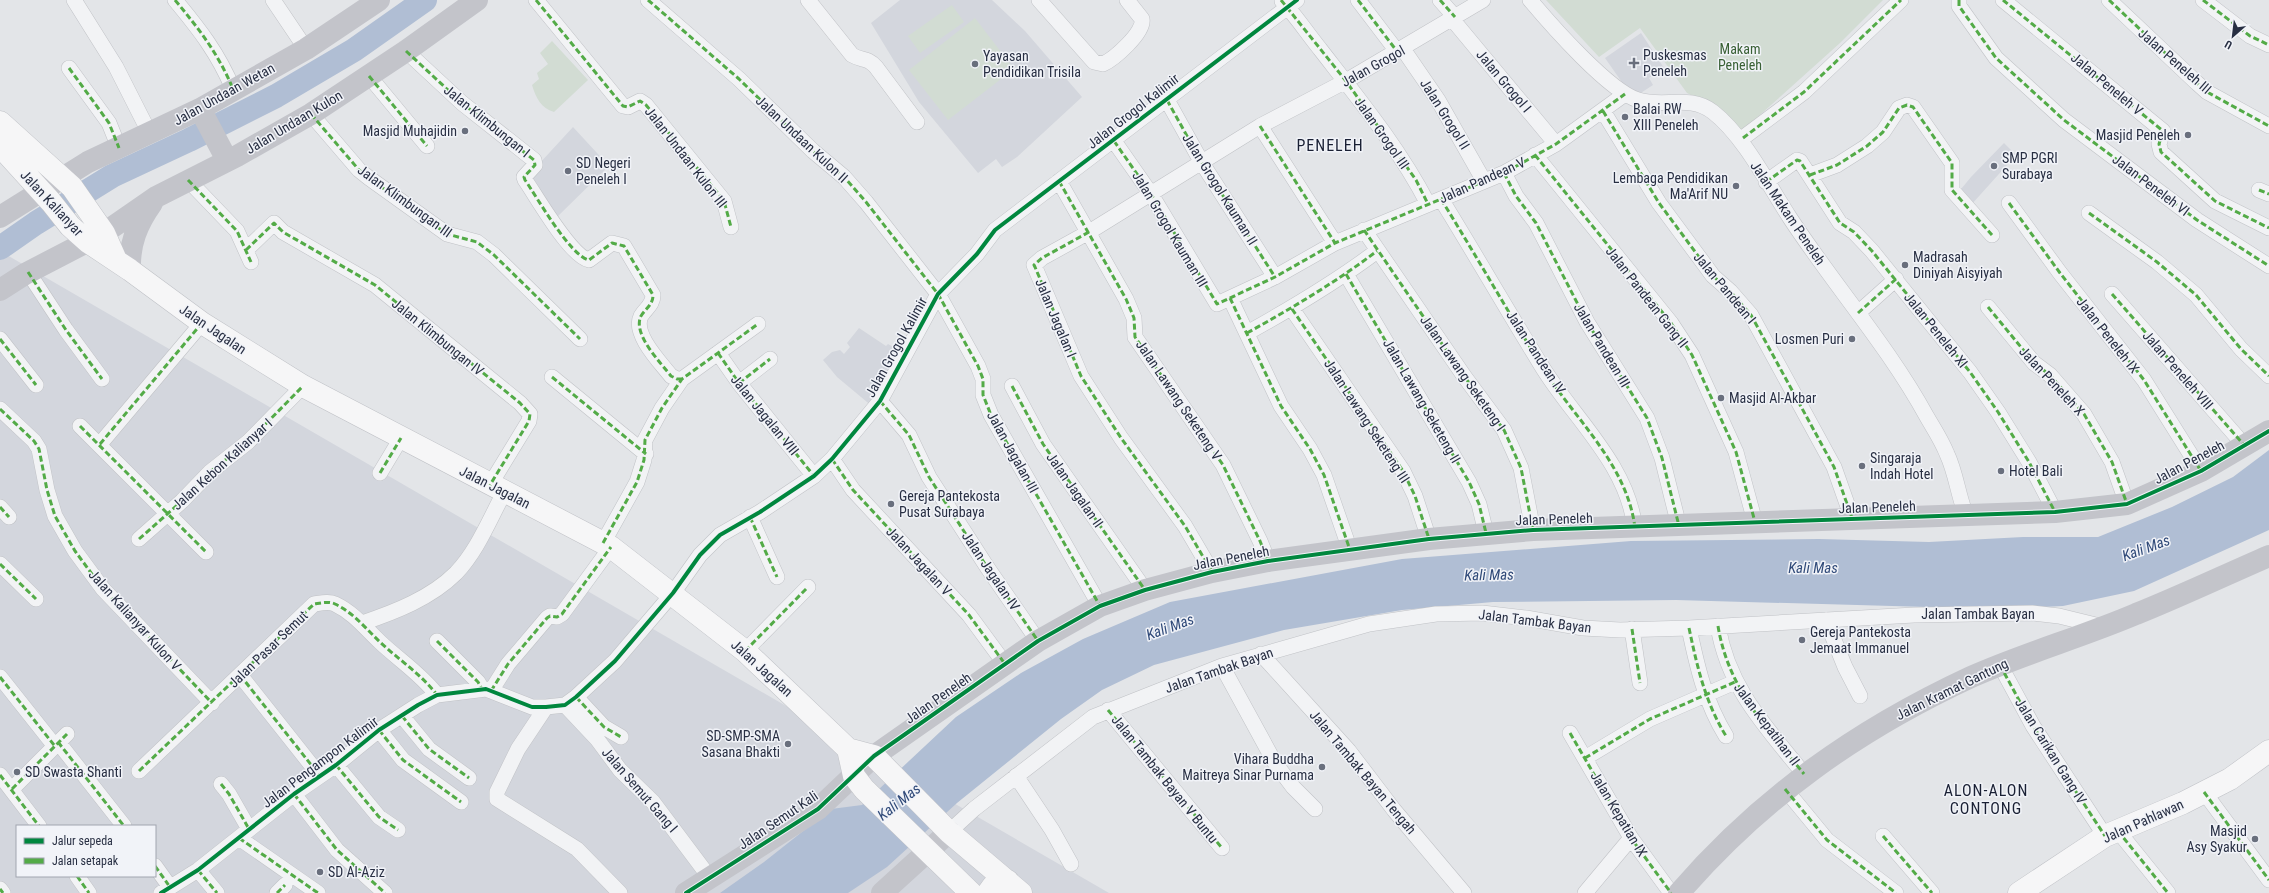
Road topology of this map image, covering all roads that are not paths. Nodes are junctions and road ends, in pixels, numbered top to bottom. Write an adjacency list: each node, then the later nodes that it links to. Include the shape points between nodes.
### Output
1 (74, 0): 39 (street, via 116,66)
2 (175, 0): 29 (street, via 210,42)
3 (272, 0): 23 (street)
4 (379, 0): 23 (street, Jalan Undaan Wetan)
5 (477, 0): 25 (street, Jalan Undaan Kulon)
6 (536, 0): 63 (street, Jalan Undaan Kulon III, via 623,106 628,107 640,101 646,105 724,201)
7 (648, 0): 78 (street, Jalan Undaan Kulon II, via 739,79 844,178)
8 (808, 0): 36 (street, via 852,54 857,58 870,60)
9 (1039, 0): 10 (street, via 1094,62 1103,64 1111,60 1143,26 1142,19)
10 (1127, 0)
11 (1358, 0): 24 (street, Jalan Grogol II)
12 (1440, 0): 21 (street, Jalan Grogol I)
13 (1483, 0): 21 (street, Jalan Grogol)
14 (1530, 0): 30 (street, Jalan Makam Peneleh, via 1548,22 1600,74)
15 (1901, 0): 40 (street, via 1804,92)
16 (2003, 0): 64 (street, Jalan Peneleh V, via 2163,131 2159,148 2211,197)
17 (2109, 0): 38 (street, Jalan Peneleh III, via 2207,92)
18 (2203, 0): 22 (street, via 2250,36)
19 (1289, 3): 28 (street, Jalan Grogol III); 31 (street, Jalan Grogol Kalimir)
20 (1959, 3): 72 (street, Jalan Peneleh VI, via 1996,58 2064,120 2196,220)
21 (1453, 18): 24 (street, Jalan Grogol); 42 (street, Jalan Grogol I)
22 (2269, 45)
23 (306, 49): 29 (street, Jalan Undaan Wetan)
24 (1400, 50): 28 (street, Jalan Grogol); 53 (street, Jalan Grogol II, via 1438,100)
25 (406, 51): 27 (street, Jalan Undaan Kulon); 94 (street, Jalan Klimbungan I, via 462,103 534,160 535,166 525,176 525,180 552,222 583,258 589,260 612,243 624,246 653,295 650,306 642,316 641,332 647,345 671,376)
26 (69, 68): 45 (street, via 109,123)
27 (369, 76): 33 (street, Jalan Undaan Kulon); 44 (street)
28 (1346, 81): 37 (street, Jalan Grogol); 59 (street, Jalan Grogol III)
29 (233, 89): 34 (street, Jalan Undaan Wetan)
30 (1625, 94): 32 (street, Jalan Pandean V); 40 (street, Jalan Makam Peneleh, via 1648,103 1686,101 1704,106)
31 (1167, 100): 41 (street, Jalan Grogol Kalimir); 48 (street, Jalan Grogol Kauman II)
32 (1603, 110): 42 (street, Jalan Pandean V); 117 (street, Jalan Pandean I, via 1659,203 1713,276 1751,315 1834,467)
33 (311, 114): 46 (street, Jalan Undaan Kulon); 88 (street, Jalan Klimbungan III, via 359,170 447,234 481,245)
34 (203, 115): 39 (street, Jalan Undaan Wetan); 46 (street)
35 (0, 122): 54 (main road, Jalan Kalianyar)
36 (917, 122)
37 (1260, 126): 48 (street, Jalan Jagalan I); 69 (street)
38 (2269, 126)
39 (150, 134): 45 (street, Jalan Undaan Wetan)
40 (1740, 140): 55 (street, Jalan Makam Peneleh)
41 (1114, 141): 52 (street, Jalan Grogol Kalimir); 56 (street, Jalan Grogol Kauman III)
42 (1556, 144): 47 (street, Jalan Pandean V)
43 (0, 146): 57 (main road, Jalan Kalianyar)
44 (427, 146)
45 (119, 148): 54 (street, Jalan Undaan Wetan, via 88,162)
46 (225, 156): 51 (street, Jalan Undaan Kulon)
47 (1534, 156): 49 (street, Jalan Pandean V); 118 (street, Jalan Pandean Gang II, via 1671,323 1692,355 1736,452)
48 (1202, 163): 56 (street, Jalan Jagalan I); 75 (street, Jalan Grogol Kauman II)
49 (1504, 173): 53 (street, Jalan Pandean V); 119 (street, Jalan Pandean III, via 1516,196 1536,223 1587,322 1647,418 1662,458)
50 (1810, 175): 55 (street, Jalan Peneleh XI, via 1797,160); 67 (street, via 1837,165 1868,146 1890,123 1899,108 1907,105 1913,107 1952,163 1952,190); 76 (street, Jalan Peneleh XI, via 1840,223 1854,232)
51 (188, 180): 58 (street, Jalan Undaan Kulon); 111 (street, Jalan Klimbungan IV, via 237,231 249,256 274,222 283,232 375,285 526,410 530,414 529,421)
52 (1059, 181): 66 (street, Jalan Lawang Seketeng V); 78 (street, Jalan Grogol Kalimir, via 995,230 973,259)
53 (1484, 181): 59 (street, Jalan Pandean V)
54 (67, 182): 57 (street, Jalan Undaan Wetan); 68 (main road, Jalan Kalianyar, via 88,210)
55 (1766, 182): 83 (street, Jalan Makam Peneleh)
56 (1151, 194): 66 (street, Jalan Jagalan I); 80 (street, Jalan Grogol Kauman III, via 1214,302 1218,304)
57 (46, 196): 62 (street, Jalan Undaan Wetan); 68 (main road, Jalan Kalianyar, via 70,226)
58 (156, 197): 68 (street, Jalan Undaan Kulon); 71 (street, via 140,218 131,249)
59 (1434, 202): 65 (street, Jalan Pandean V); 120 (street, Jalan Pandean IV, via 1541,367 1585,425 1622,482 1633,507)
60 (2009, 203): 108 (street, Jalan Peneleh IX, via 2144,380)
61 (2090, 213): 91 (street, via 2157,262 2196,295 2241,348)
62 (0, 217)
63 (731, 227)
64 (2269, 228)
65 (1364, 230): 69 (street, Jalan Pandean V); 70 (street, Jalan Lawang Seketeng I)
66 (1091, 235): 129 (street, Jalan Lawang Seketeng V, via 1134,318 1135,336 1223,465); 131 (street, Jalan Jagalan I, via 1042,258 1034,265 1081,376 1121,438 1185,526)
67 (1992, 235)
68 (96, 238): 71 (main road, Jalan Kalianyar); 73 (street, Jalan Undaan Kulon)
69 (1331, 245): 75 (street, Jalan Pandean V)
70 (1377, 251): 74 (street); 121 (street, Jalan Lawang Seketeng I, via 1504,430 1521,468)
71 (123, 265): 84 (main road, Jalan Jagalan)
72 (2269, 266)
73 (28, 272): 77 (street, Jalan Undaan Kulon); 93 (street)
74 (1346, 274): 82 (street); 122 (street, Jalan Lawang Seketeng II, via 1472,487)
75 (1275, 277): 80 (street, Jalan Pandean V)
76 (1896, 279): 83 (street); 113 (street, Jalan Peneleh XI, via 1970,372 1998,412 2029,462)
77 (0, 290)
78 (938, 294): 99 (street, Jalan Grogol Kalimir); 137 (street, Jalan Jagalan III, via 978,366 983,379 983,395 991,415)
79 (2112, 294): 105 (street, Jalan Peneleh VIII)
80 (1230, 298): 86 (street)
81 (1988, 307): 112 (street, Jalan Peneleh X, via 2034,363 2050,375 2084,414 2112,462)
82 (1292, 309): 86 (street); 124 (street, Jalan Lawang Seketeng III, via 1403,471)
83 (1858, 313): 115 (street, Jalan Makam Peneleh, via 1905,380 1947,452)
84 (202, 323): 97 (main road, Jalan Jagalan); 104 (street)
85 (758, 324): 89 (street)
86 (1246, 333): 126 (street, via 1281,406 1310,449 1324,476)
87 (0, 339): 96 (street)
88 (580, 339)
89 (718, 353): 94 (street); 95 (street, Jalan Jagalan VIII)
90 (770, 359): 95 (street)
91 (2269, 376)
92 (552, 377): 106 (street)
93 (102, 379)
94 (682, 379): 106 (street, via 662,408 645,440)
95 (739, 383): 110 (street, Jalan Jagalan VIII)
96 (36, 385)
97 (303, 386): 103 (main road, Jalan Jagalan); 114 (street, Jalan Kebon Kalianyar I, via 278,413 210,472)
98 (1012, 386): 134 (street, Jalan Jagalan II, via 1043,444)
99 (880, 401): 107 (street, Jalan Grogol Kalimir); 145 (street, Jalan Jagalan IV, via 909,435 929,477)
100 (0, 409): 160 (street, Jalan Kalianyar Kulon V, via 34,441 39,449 55,516 75,551 103,589)
101 (80, 426): 104 (street)
102 (2269, 431): 105 (street, Jalan Peneleh)
103 (401, 438): 109 (street); 111 (main road, Jalan Jagalan)
104 (100, 444): 114 (street)
105 (2244, 445): 108 (street, Jalan Peneleh)
106 (646, 454): 125 (street, via 637,482)
107 (832, 459): 110 (street, Jalan Grogol Kalimir); 148 (street, Jalan Jagalan V, via 853,490 969,615)
108 (2201, 471): 112 (street, Jalan Peneleh)
109 (380, 473)
110 (814, 476): 116 (street, Jalan Grogol Kalimir)
111 (498, 488): 125 (main road, Jalan Jagalan); 139 (street, via 478,542 456,572 433,592 386,615)
112 (2127, 504): 113 (street, Jalan Peneleh)
113 (2055, 512): 115 (street, Jalan Peneleh)
114 (168, 513): 123 (street, Jalan Kebon Kalianyar I); 127 (street)
115 (1966, 515): 117 (street, Jalan Peneleh)
116 (750, 516): 132 (street); 135 (street, Jalan Grogol Kalimir, via 720,535 700,555)
117 (1852, 518): 118 (street, Jalan Peneleh)
118 (1755, 522): 119 (street, Jalan Peneleh)
119 (1679, 526): 120 (street, Jalan Peneleh)
120 (1636, 528): 121 (street, Jalan Peneleh)
121 (1533, 530): 122 (street, Jalan Peneleh)
122 (1486, 533): 124 (street, Jalan Peneleh)
123 (139, 539)
124 (1430, 539): 126 (street, Jalan Peneleh)
125 (607, 545): 135 (main road, Jalan Jagalan); 155 (street, via 562,614 547,618)
126 (1350, 550): 129 (street, Jalan Peneleh)
127 (206, 552)
128 (2269, 556): 141 (street, Jalan Kramat Gantung)
129 (1268, 561): 131 (street, Jalan Peneleh)
130 (0, 564): 136 (street)
131 (1212, 572): 134 (street, Jalan Peneleh)
132 (777, 577)
133 (808, 587): 146 (street)
134 (1145, 590): 137 (street, Jalan Peneleh)
135 (673, 593): 146 (main road, Jalan Jagalan); 159 (street, via 615,661)
136 (36, 599)
137 (1100, 606): 145 (street, Jalan Peneleh)
138 (1826, 620): 140 (street, Jalan Tambak Bayan); 141 (street, Jalan Tambak Bayan, via 1914,615 2032,613 2059,616); 158 (street)
139 (362, 623): 151 (street, Jalan Pasar Semut, via 334,604 314,604); 157 (street, Jalan Pasar Semut)
140 (1718, 626): 142 (street, Jalan Tambak Bayan); 153 (street, Jalan Kepatihan II, via 1721,645)
141 (2104, 627): 149 (street, Jalan Kramat Gantung)
142 (1690, 628): 143 (street, Jalan Tambak Bayan); 156 (street)
143 (1632, 629): 147 (street, Jalan Tambak Bayan, via 1584,628 1482,613 1436,614 1369,624); 154 (street)
144 (437, 641): 155 (street)
145 (1038, 641): 148 (street, Jalan Peneleh)
146 (745, 651): 169 (main road, Jalan Jagalan)
147 (1261, 654): 150 (street, Jalan Tambak Bayan); 217 (street, Jalan Tambak Bayan Tengah, via 1349,751 1394,810)
148 (1006, 664): 172 (street, Jalan Peneleh)
149 (2000, 665): 175 (street, Jalan Kramat Gantung, via 1900,713); 192 (street, Jalan Carikan Gang IV, via 2032,726)
150 (1222, 666): 162 (street, Jalan Tambak Bayan); 187 (street, via 1274,763)
151 (240, 675): 160 (street, Jalan Pasar Semut); 177 (street)
152 (0, 677): 168 (street)
153 (1735, 682): 156 (street); 175 (street, Jalan Kepatihan II)
154 (1640, 683)
155 (487, 690): 157 (street, Jalan Pengampon Kalimir); 161 (street, Jalan Pengampon Kalimir, via 532,707)
156 (1705, 693): 166 (street); 171 (street, via 1650,719)
157 (437, 695): 163 (street, Jalan Pengampon Kalimir)
158 (1860, 696)
159 (571, 701): 161 (street, Jalan Pengampon Kalimir); 167 (street); 202 (street, Jalan Semut Gang I, via 620,770 653,802)
160 (212, 703): 174 (street, Jalan Pasar Semut)
161 (546, 708): 212 (street, via 518,749 496,797 499,802 577,849)
162 (1108, 710): 178 (street, Jalan Tambak Bayan, via 1081,725); 197 (street, Jalan Tambak Bayan V Buntu)
163 (402, 716): 164 (street, Jalan Pengampon Kalimir); 179 (street, via 429,749)
164 (379, 730): 173 (street, Jalan Pengampon Kalimir); 186 (street, via 403,760)
165 (1570, 733): 171 (street, Jalan Kepatian IX)
166 (1726, 736)
167 (621, 737)
168 (60, 740): 182 (street); 189 (street)
169 (848, 750): 172 (main road); 180 (main road)
170 (2269, 752): 184 (main road, Jalan Pahlawan, via 2230,779)
171 (1585, 758): 195 (street, Jalan Kepatian IX)
172 (882, 764): 180 (street, Jalan Semut Kali); 190 (main road)
173 (336, 765): 177 (street, Jalan Pengampon Kalimir); 191 (street, via 374,811)
174 (139, 771)
175 (1804, 774): 183 (street, Jalan Kramat Gantung)
176 (0, 775): 182 (street)
177 (320, 776): 185 (street, Jalan Pengampon Kalimir)
178 (1016, 776): 190 (street, Jalan Tambak Bayan, via 974,809); 198 (street)
179 (469, 778)
180 (859, 782): 196 (main road); 202 (street, Jalan Semut Kali)
181 (221, 784): 193 (street, via 229,794)
182 (12, 789): 188 (street)
183 (1785, 789): 220 (street, Jalan Kramat Gantung, via 1709,858); 221 (street, via 1827,840)
184 (2204, 792): 192 (main road, Jalan Pahlawan); 203 (street)
185 (294, 794): 193 (street, Jalan Pengampon Kalimir); 211 (street, via 337,850)
186 (461, 802)
187 (1315, 809)
188 (38, 825)
189 (123, 825)
190 (944, 827): 196 (street); 204 (main road)
191 (398, 830)
192 (2112, 833): 223 (main road, Jalan Pahlawan); 224 (street, Jalan Carikan Gang IV)
193 (244, 834): 200 (street, Jalan Pengampon Kalimir); 210 (street)
194 (1883, 836): 222 (street)
195 (1631, 838): 218 (street); 219 (street, Jalan Kepatian IX)
196 (923, 847): 214 (street); 215 (main road)
197 (1222, 848)
198 (1071, 864)
199 (156, 869): 206 (street)
200 (198, 870): 206 (street, Jalan Pengampon Kalimir); 209 (street)
201 (78, 877): 208 (street)
202 (710, 878): 213 (street, Jalan Semut Kali)
203 (2269, 880)
204 (1014, 887): 216 (main road, via 992,886)
205 (0, 889): 207 (street)
206 (164, 891)
207 (3, 893)
208 (90, 893)
209 (216, 893)
210 (318, 893)
211 (385, 893)
212 (620, 893)
213 (686, 893)
214 (882, 893)
215 (971, 893)
216 (988, 893)
217 (1464, 893)
218 (1585, 893)
219 (1671, 893)
220 (1679, 893)
221 (1896, 893)
222 (1932, 893)
223 (2018, 893)
224 (2168, 893)

